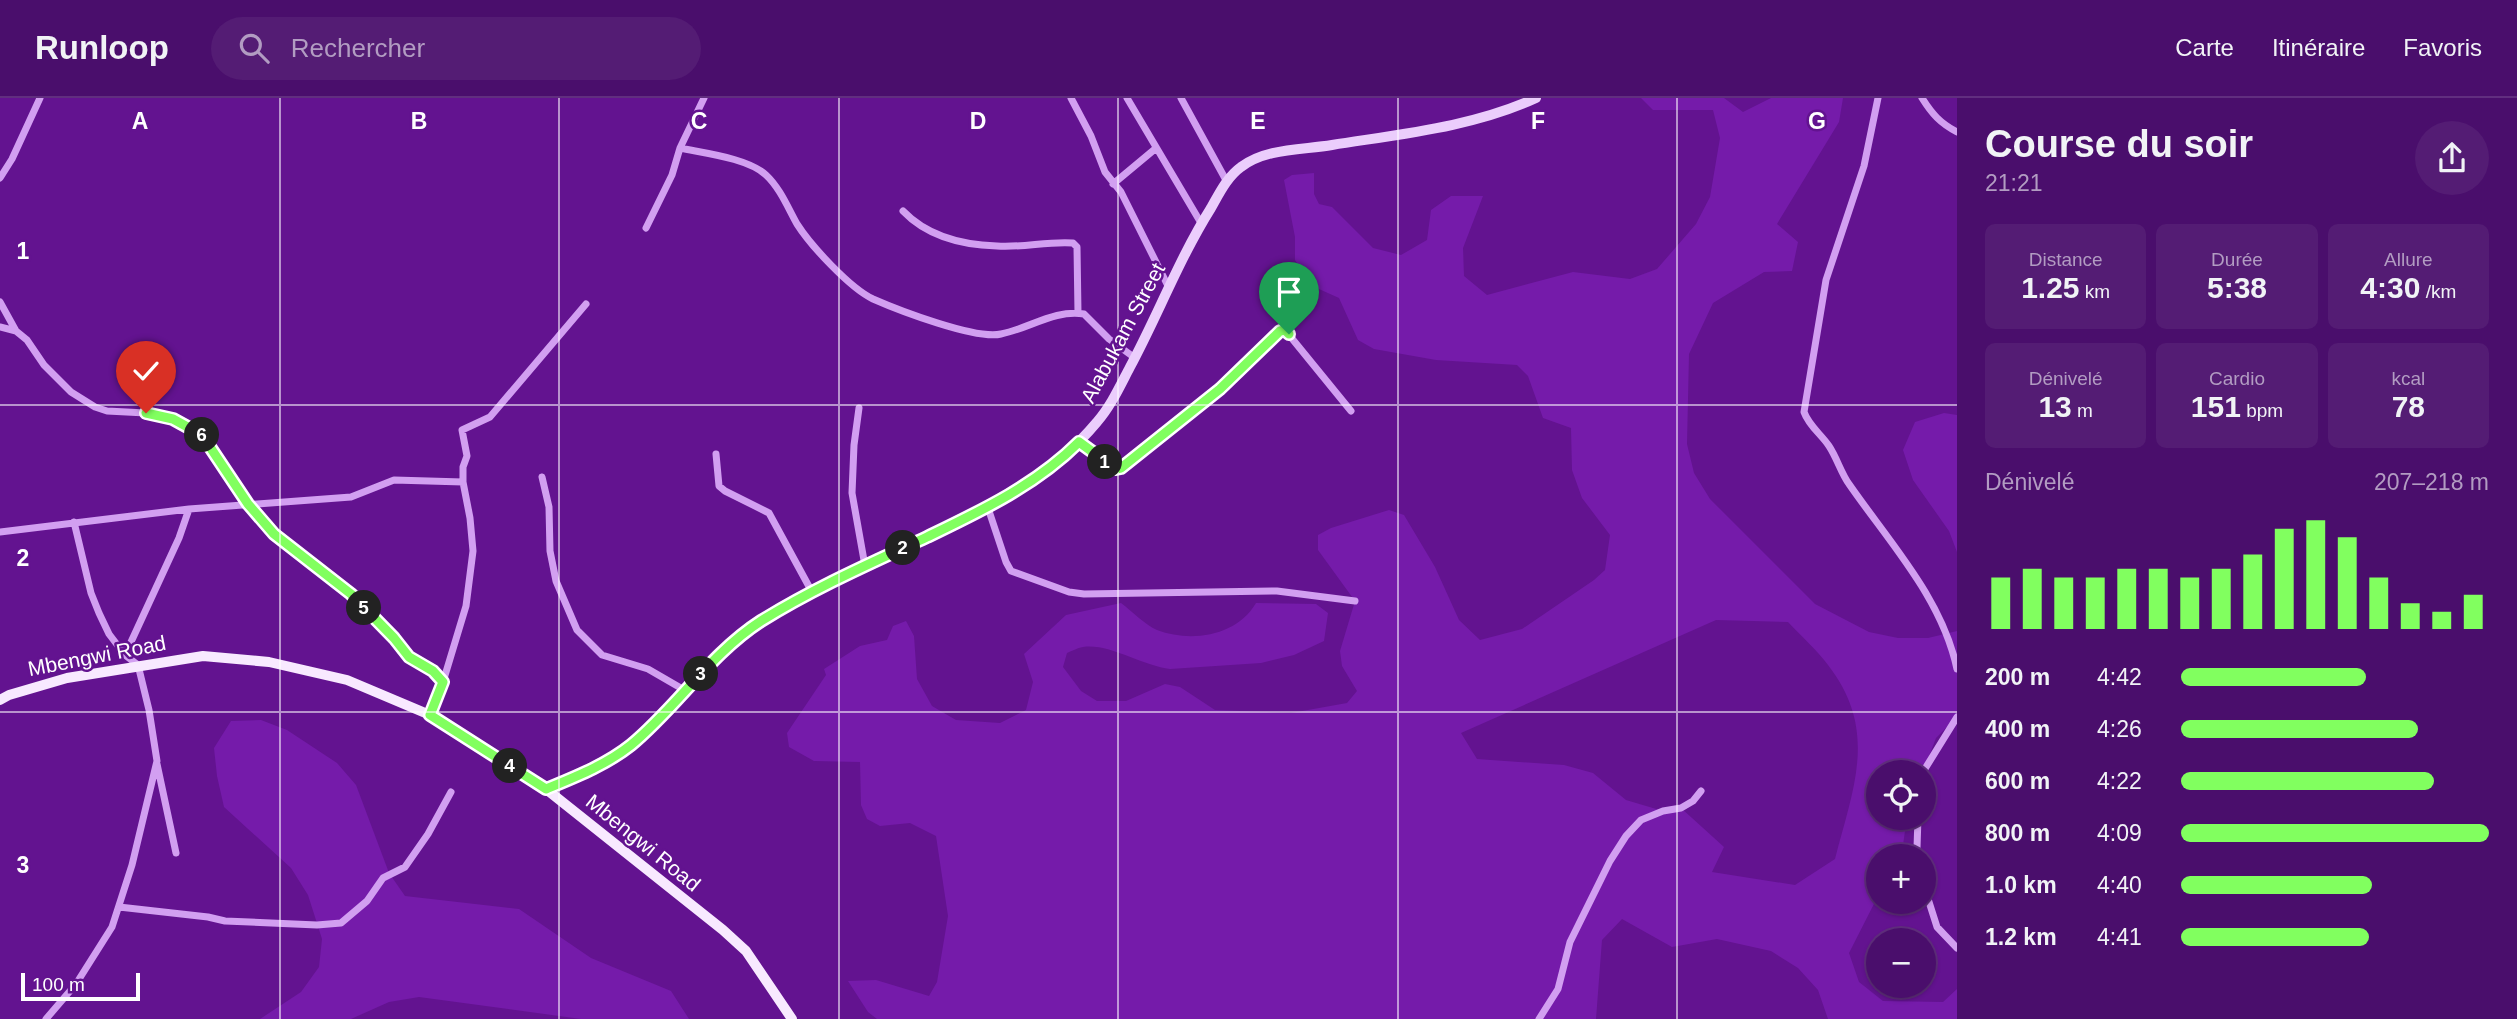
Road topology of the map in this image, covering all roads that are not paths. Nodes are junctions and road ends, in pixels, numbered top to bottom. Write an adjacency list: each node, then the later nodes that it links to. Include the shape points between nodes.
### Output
1 (40, 98): 12 (street)
2 (704, 98): 10 (street)
3 (1071, 98): 14 (street)
4 (1126, 98): 11 (street)
5 (1181, 98): 13 (street)
6 (1536, 98): 13 (street, Alabukam Street, via 1486,117 1423,131 1275,153 1250,161)
7 (1878, 98): 41 (street, via 1864,166 1826,280 1804,412 1931,601)
8 (1922, 98): 9 (street, via 1932,115)
9 (1957, 132)
10 (680, 148): 17 (street); 21 (street, via 745,163 765,173 824,259 870,298 940,323 993,335)
11 (1155, 149): 14 (street); 16 (street)
12 (0, 178)
13 (1227, 183): 16 (street, Alabukam Street)
14 (1113, 184): 18 (street)
15 (904, 211): 21 (street, via 917,225 964,242 998,247 1073,243 1077,247)
16 (1201, 223): 18 (street, Alabukam Street)
17 (646, 228)
18 (1169, 289): 24 (street, Alabukam Street)
19 (0, 302): 23 (street)
20 (586, 304): 30 (street, via 503,404 490,417 462,430 467,456)
21 (1078, 313): 24 (street)
22 (0, 327): 23 (street)
23 (16, 331): 31 (street, via 71,392 95,407 173,419 202,435)
24 (1135, 358): 27 (street, Alabukam Street, via 1105,412)
25 (859, 408): 36 (street, via 852,493)
26 (1351, 411): 27 (street, via 1285,330 1121,468 1108,465)
27 (1079, 442): 32 (street, Alabukam Street, via 1028,484)
28 (716, 454): 37 (street, via 719,486 769,513)
29 (542, 477): 43 (street, via 551,517 550,551 556,581 577,630 602,655 648,669)
30 (463, 482): 31 (street, via 394,480 351,497); 42 (street, via 471,526 470,575 466,606)
31 (248, 504): 33 (street); 42 (street, via 274,534 351,594 409,657)
32 (988, 508): 36 (street, Alabukam Street); 38 (street, via 1011,571 1069,592 1277,591)
33 (189, 509): 34 (street); 39 (street)
34 (74, 522): 35 (street); 39 (street, via 91,593 109,634)
35 (0, 532)
36 (865, 566): 37 (street, Alabukam Street)
37 (812, 592): 43 (street, Alabukam Street, via 743,635)
38 (1355, 601)
39 (125, 655): 40 (street)
40 (138, 665): 44 (main road, Mbengwi Road, via 67,678); 45 (main road, Mbengwi Road, via 203,656 269,662 347,680); 48 (street)
41 (1957, 669)
42 (443, 682): 45 (street)
43 (686, 691): 49 (street, Alabukam Street, via 630,746 589,771)
44 (0, 700)
45 (430, 715): 49 (main road, Mbengwi Road)
46 (1957, 717): 47 (street)
47 (1930, 760)
48 (157, 761): 52 (street); 53 (street)
49 (546, 789): 57 (main road, Mbengwi Road, via 746,951)
50 (1701, 791): 58 (street, via 1681,808 1641,820 1626,836 1570,942 1558,989)
51 (451, 792): 53 (street, via 405,867 383,878 367,901 341,923 225,921)
52 (176, 853)
53 (119, 907): 56 (street, via 112,927 76,984)
54 (1933, 914): 55 (street, via 1937,927)
55 (1957, 948)
56 (46, 1019)
57 (792, 1019)
58 (1539, 1019)

